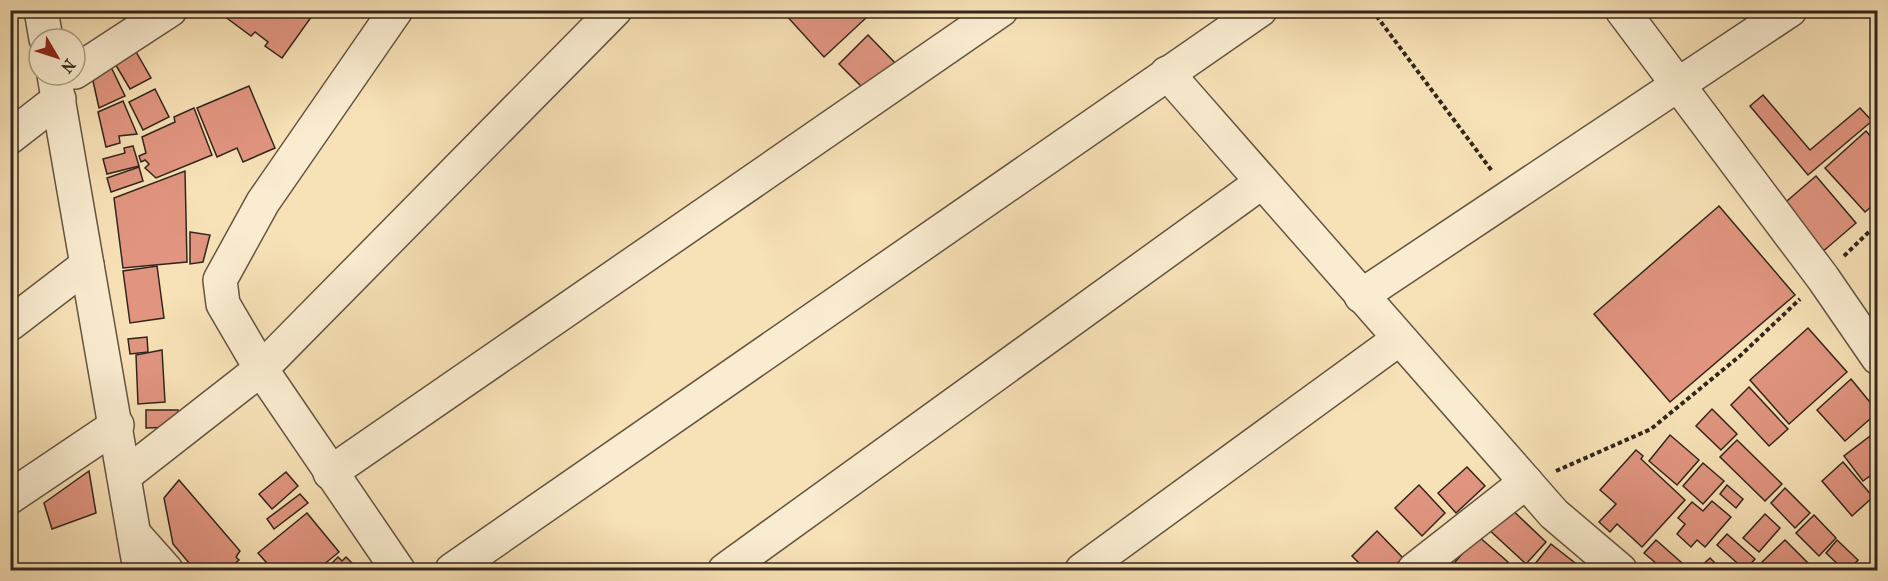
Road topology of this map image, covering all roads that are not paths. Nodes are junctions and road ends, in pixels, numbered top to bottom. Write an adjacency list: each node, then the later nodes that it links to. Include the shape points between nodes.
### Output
1 (40, 10): 9 (street)
2 (170, 10): 10 (street)
3 (396, 10): 22 (street, via 264,202 220,280 222,304)
4 (615, 10): 22 (street)
5 (1001, 10): 24 (street)
6 (1260, 10): 11 (street)
7 (1622, 10): 12 (street)
8 (1790, 10): 12 (street)
9 (44, 27)
10 (87, 65)
11 (1167, 74): 16 (street); 32 (street)
12 (1676, 84): 18 (street); 21 (street, via 1823,278)
13 (57, 87): 15 (street)
14 (64, 87): 17 (street)
15 (10, 137)
16 (1262, 182): 18 (street); 33 (street)
17 (87, 265): 19 (street); 23 (street)
18 (1361, 296): 20 (street)
19 (10, 324)
20 (1399, 339): 26 (street); 34 (street)
21 (1878, 358)
22 (261, 369): 24 (street); 25 (street)
23 (117, 425): 25 (street); 27 (street)
24 (330, 473): 31 (street)
25 (124, 476): 28 (street)
26 (1526, 482): 35 (street); 36 (street, via 1554,514)
27 (10, 498)
28 (134, 534): 29 (street); 30 (street)
29 (140, 570)
30 (166, 570)
31 (398, 570)
32 (452, 570)
33 (725, 570)
34 (1082, 570)
35 (1414, 570)
36 (1620, 570)

